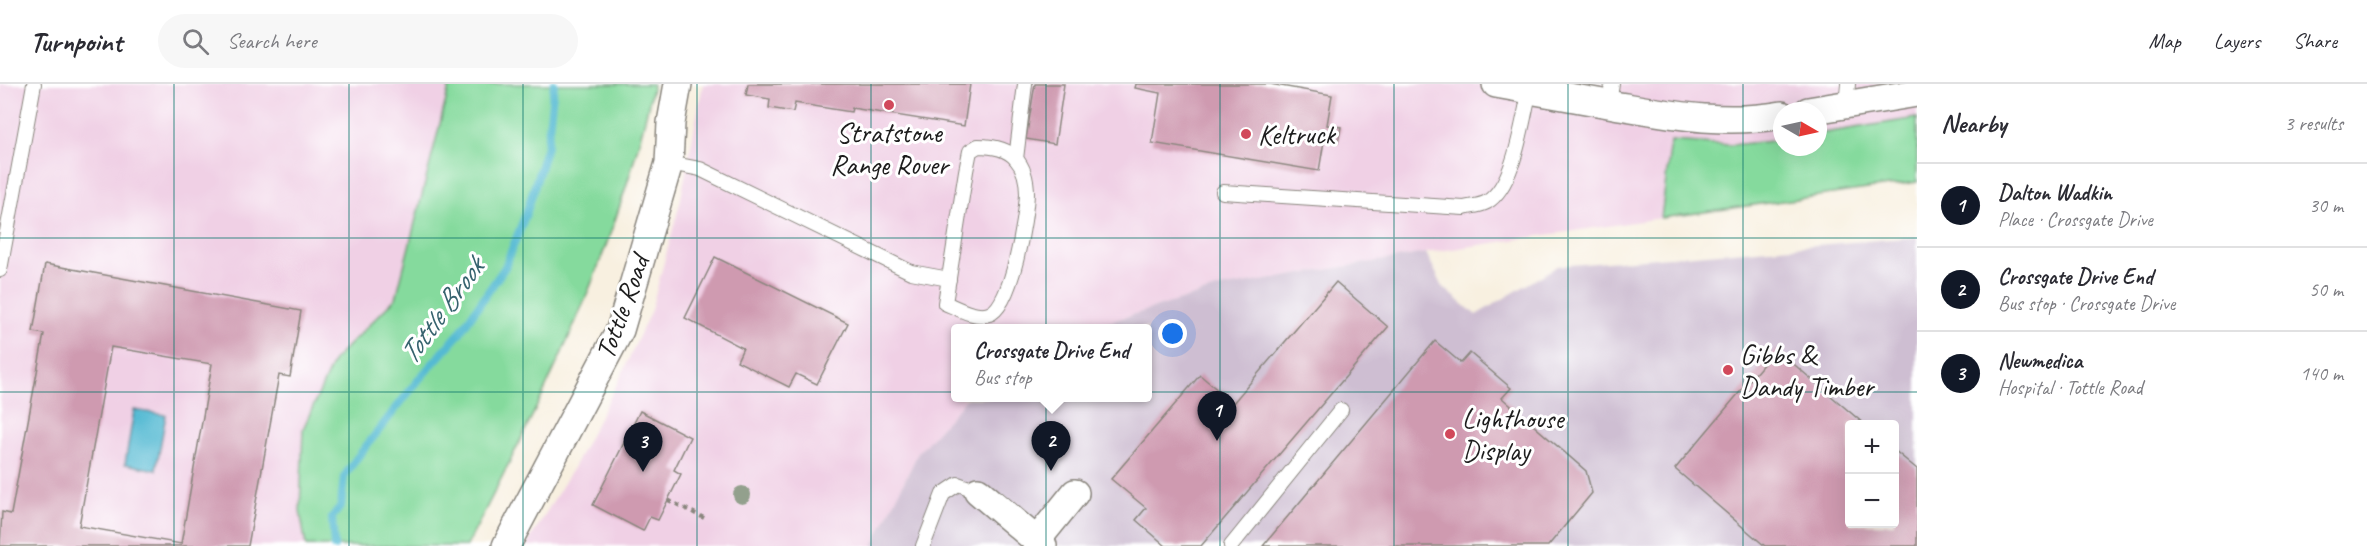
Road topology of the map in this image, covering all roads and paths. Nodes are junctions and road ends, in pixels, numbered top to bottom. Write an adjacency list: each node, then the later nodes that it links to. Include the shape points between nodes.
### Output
1 (34, 84): 14 (lane)
2 (678, 84): 12 (street, Tottle Road)
3 (1025, 84): 11 (lane)
4 (1496, 84): 5 (street)
5 (1530, 90): 7 (street); 13 (lane, via 1509,172 1496,195 1485,204 1464,208)
6 (1917, 93): 8 (street)
7 (1611, 94): 10 (street, via 1719,121)
8 (1847, 94): 9 (street)
9 (1827, 103)
10 (1773, 116)
11 (1016, 159): 15 (lane, via 991,146 978,146 970,151); 15 (lane, via 1025,175 1027,194 1011,282 1000,307 988,315 971,314 945,303)
12 (669, 163): 15 (lane, via 700,169 910,272); 22 (street, Tottle Road, via 620,330)
13 (1223, 192)
14 (0, 270)
15 (949, 279)
16 (1341, 410): 24 (lane)
17 (978, 491): 21 (street); 23 (lane, via 958,484 943,494)
18 (1075, 493): 21 (street)
19 (668, 500): 20 (path)
20 (704, 518)
21 (1040, 543)
22 (506, 546)
23 (923, 546)
24 (1231, 546)

